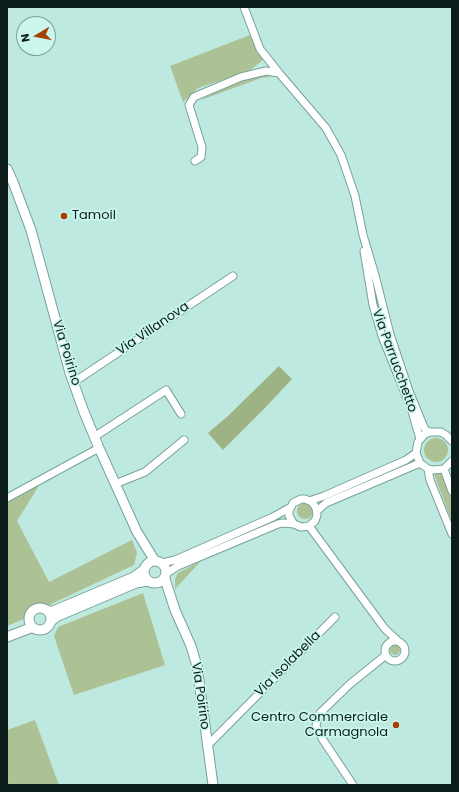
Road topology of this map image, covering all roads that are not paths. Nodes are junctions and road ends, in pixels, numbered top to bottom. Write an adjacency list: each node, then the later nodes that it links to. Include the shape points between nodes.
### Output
1 (244, 7): 2 (street, Via Parrucchetto, via 260,50)
2 (279, 73): 3 (street, via 266,71 241,77 194,97 189,105 202,147 201,157); 5 (street, Via Parrucchetto, via 333,138 350,178)
3 (195, 161)
4 (7, 169): 7 (main road, Via Poirino, via 30,230)
5 (364, 234): 9 (street, Via Parrucchetto, via 392,342 423,425 426,431); 11 (street, Via Parrucchetto, via 369,283 382,336 411,408)
6 (233, 276): 7 (street, Via Villanova)
7 (74, 382): 10 (main road, Via Poirino)
8 (181, 414): 10 (street, via 166,390)
9 (430, 432): 11 (street); 13 (street, via 441,432)
10 (94, 437): 14 (main road, Via Poirino)
11 (420, 439): 15 (street)
12 (184, 440): 20 (street, via 145,472)
13 (452, 441)
14 (99, 448): 20 (main road, Via Poirino); 22 (street)
15 (416, 453): 17 (street); 23 (street, via 406,460 324,496)
16 (452, 461): 19 (street)
17 (420, 463): 18 (street); 25 (street, via 326,503)
18 (428, 469): 19 (street); 29 (street)
19 (444, 469): 21 (street)
20 (115, 484): 28 (main road, Via Poirino)
21 (452, 490)
22 (7, 498)
23 (309, 500): 24 (street, via 301,499); 25 (street)
24 (291, 506): 26 (street, via 289,516); 30 (street, via 267,520 174,560)
25 (317, 511): 27 (street, via 315,521)
26 (294, 524): 27 (street, via 301,527); 32 (street, via 278,524 178,566)
27 (309, 526): 39 (street)
28 (137, 532): 30 (main road, Via Poirino); 31 (main road, Via Poirino)
29 (452, 534)
30 (159, 562): 31 (main road, via 149,563); 32 (main road, via 164,566)
31 (145, 567): 33 (main road, via 144,575); 35 (main road, via 134,577)
32 (166, 576): 33 (main road, via 159,583); 34 (main road, Via Poirino)
33 (152, 582): 34 (main road, Via Poirino, via 164,593); 37 (main road, via 136,583)
34 (175, 610): 45 (main road, Via Poirino, via 197,666)
35 (48, 611): 37 (main road); 38 (main road, via 36,609 31,614)
36 (335, 617): 45 (street, Via Isolabella)
37 (51, 621): 38 (main road, via 48,627 39,630)
38 (31, 623): 40 (main road); 41 (main road)
39 (385, 629): 42 (street); 43 (street)
40 (7, 632)
41 (7, 637)
42 (398, 641): 43 (street); 44 (street, via 406,651 401,660 391,660)
43 (386, 645): 44 (street)
44 (386, 655): 47 (street, via 350,684 317,720 316,726 323,740)
45 (207, 746): 46 (main road, Via Poirino)
46 (213, 785)
47 (353, 785)

